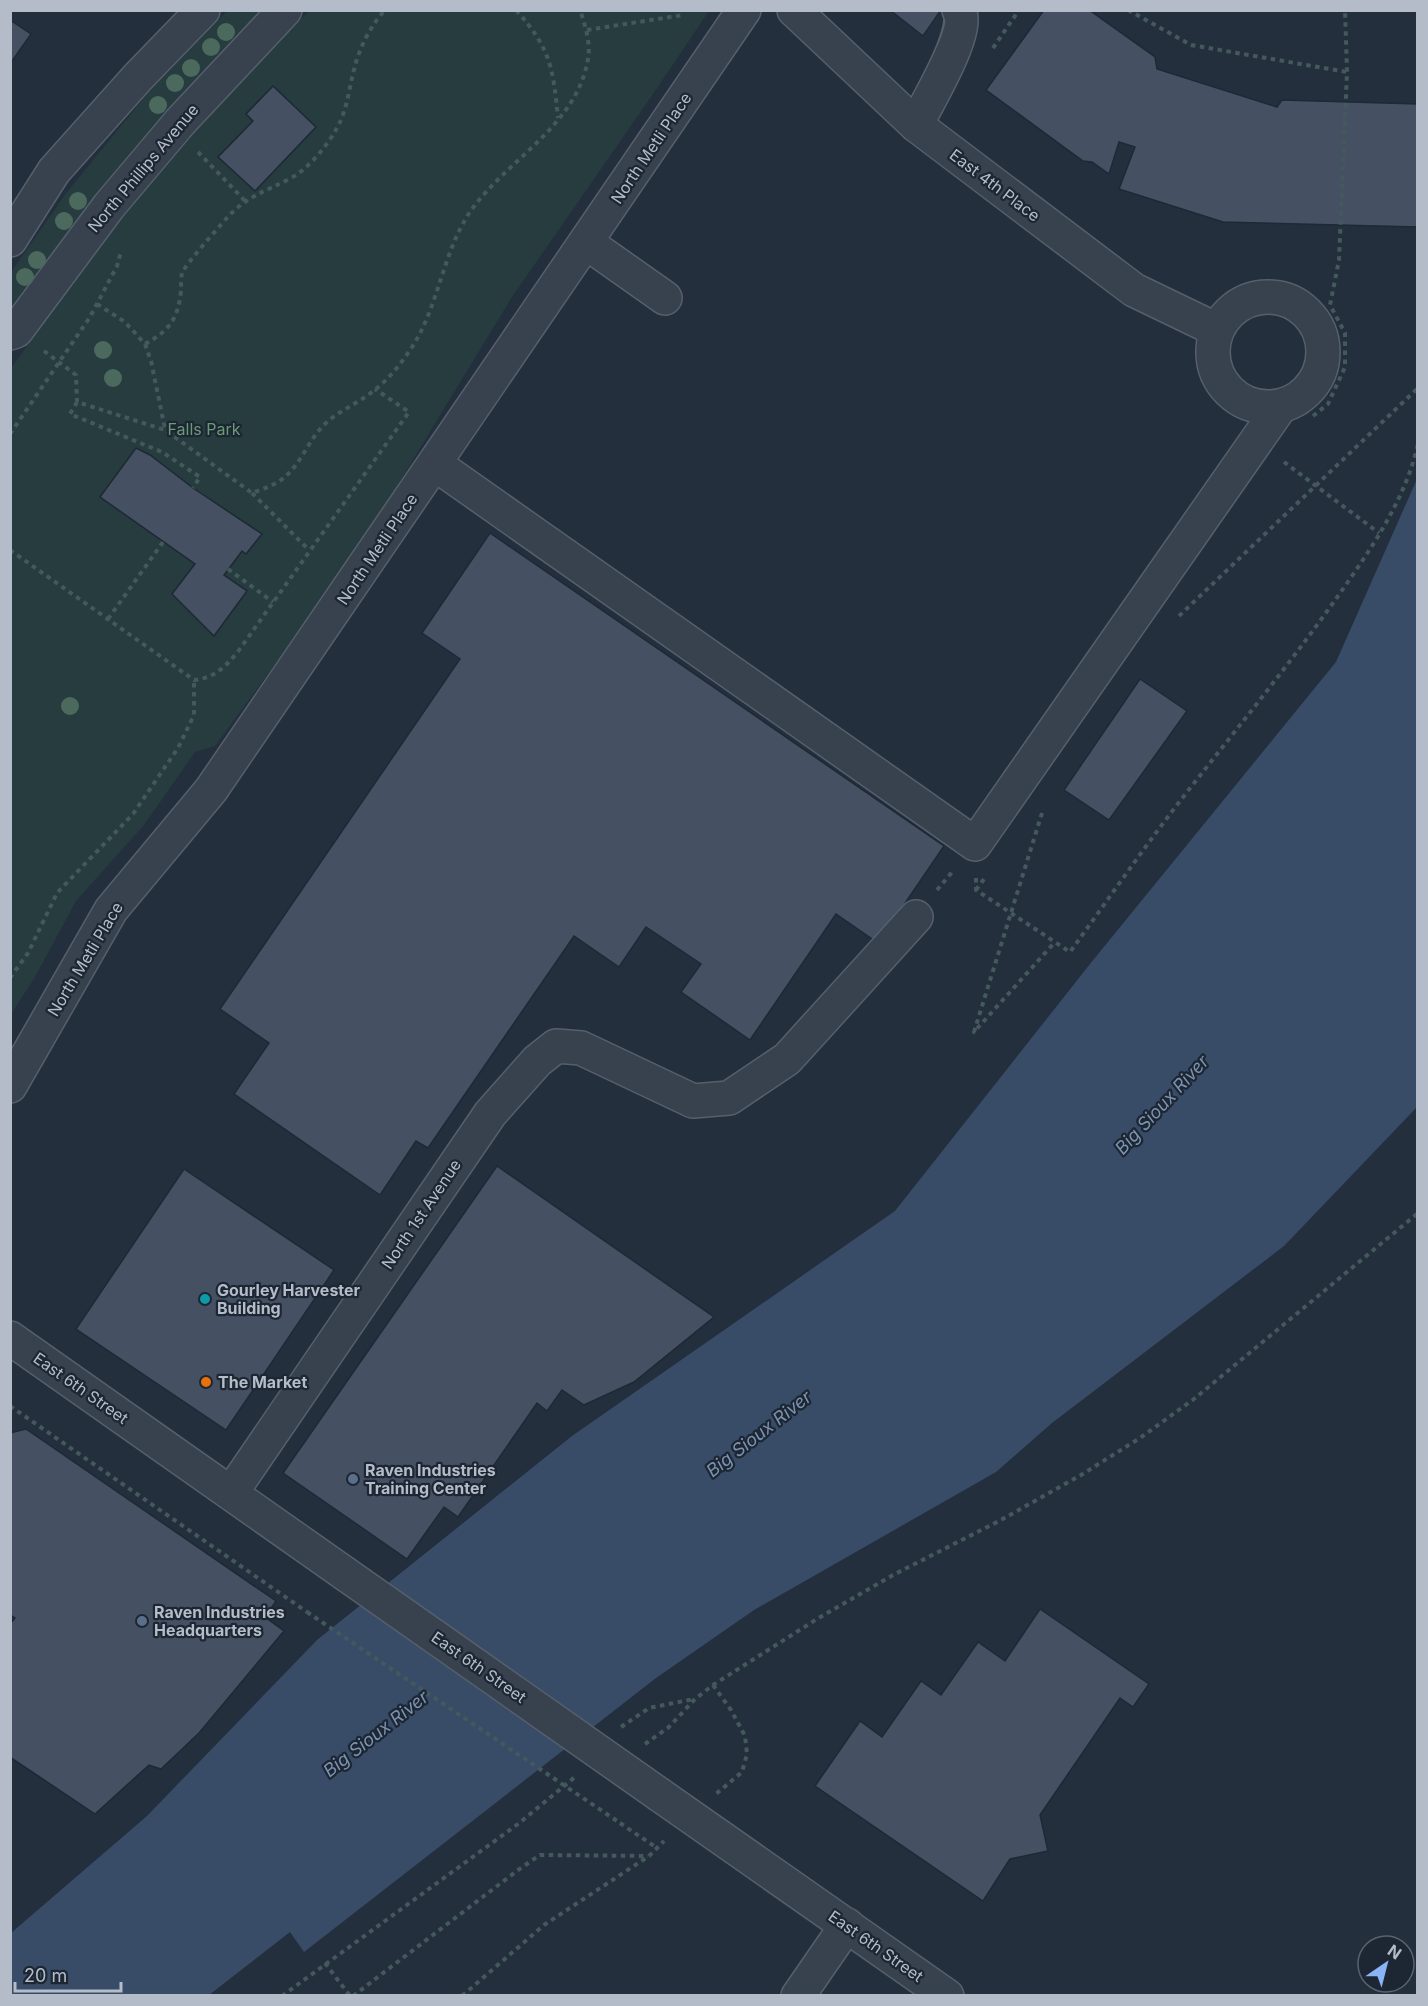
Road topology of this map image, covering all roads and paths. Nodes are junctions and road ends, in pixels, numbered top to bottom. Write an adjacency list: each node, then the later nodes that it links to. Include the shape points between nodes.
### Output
1 (203, 10): 17 (street, via 54,171)
2 (285, 10): 23 (street, North Phillips Avenue, via 180,122 109,206 16,331)
3 (385, 10): 16 (path, via 363,45 337,128 315,157 293,177)
4 (516, 10): 13 (path, via 535,31 549,57)
5 (580, 10): 12 (path)
6 (744, 10): 18 (street, North Metli Place)
7 (794, 10): 14 (street, East 4th Place)
8 (959, 10): 14 (street, via 963,17 959,40)
9 (1128, 10): 10 (path, via 1191,45 1347,72)
10 (1346, 10)
11 (682, 15): 12 (path)
12 (587, 30): 13 (path, via 589,58 580,88)
13 (558, 118): 27 (path, via 469,213 421,331 410,351)
14 (916, 124): 22 (street, East 4th Place, via 1134,290)
15 (197, 151): 16 (path)
16 (246, 202): 24 (path, via 227,217 183,272 172,323)
17 (10, 240)
18 (587, 243): 20 (street); 34 (street, North Metli Place)
19 (123, 246): 21 (path)
20 (664, 298)
21 (97, 304): 24 (path, via 125,321); 25 (path)
22 (1216, 330): 29 (street, via 1214,364 1220,380 1245,403); 29 (street, via 1242,303 1260,297 1279,297 1311,316 1321,333 1321,370 1312,387)
23 (10, 333)
24 (145, 344): 30 (path)
25 (60, 363): 28 (path, via 76,375); 31 (path)
26 (1418, 388): 35 (path)
27 (375, 389): 37 (path, via 326,423 280,482); 41 (path, via 408,412)
28 (77, 402): 30 (path); 36 (path, via 70,414 162,452 200,477)
29 (1280, 407): 48 (street)
30 (165, 430): 37 (path)
31 (10, 434)
32 (1418, 444): 38 (path, via 1412,468)
33 (1277, 457): 35 (path)
34 (435, 464): 48 (street); 53 (street, North Metli Place, via 211,790 111,910)
35 (1316, 486): 38 (path); 45 (path)
36 (193, 488)
37 (252, 493): 41 (path)
38 (1379, 533): 51 (path, via 1291,662 1189,789 1070,951)
39 (163, 542): 44 (path)
40 (10, 550): 44 (path)
41 (309, 550): 43 (path)
42 (228, 568): 43 (path)
43 (273, 602): 46 (path, via 222,670 207,679)
44 (108, 619): 46 (path)
45 (1174, 621)
46 (194, 680): 52 (path, via 194,715 178,748 133,814 57,893 28,953)
47 (1044, 805): 49 (path)
48 (975, 844): 49 (path, via 976,890); 50 (path)
49 (1011, 913): 51 (path); 51 (path, via 974,1032)
50 (916, 917): 57 (street, North 1st Avenue, via 787,1059 729,1098 693,1101 581,1048 556,1046 537,1061 490,1114)
51 (1055, 942)
52 (10, 978)
53 (10, 1086)
54 (1418, 1214): 58 (path, via 1194,1399 1140,1438 1001,1520 893,1575)
55 (10, 1338): 57 (street, East 6th Street)
56 (10, 1406): 62 (path, bridge)
57 (231, 1493): 61 (street, East 6th Street, bridge)
58 (712, 1685): 59 (path, via 695,1699 649,1708); 61 (path, via 732,1710 745,1736 747,1754 742,1772)
59 (615, 1731)
60 (582, 1772): 65 (path, via 518,1824)
61 (689, 1815): 62 (path); 64 (street, East 6th Street)
62 (657, 1848): 63 (path)
63 (649, 1856): 67 (path, via 540,1855); 68 (path, via 544,1925)
64 (847, 1925): 69 (street); 70 (street, East 6th Street)
65 (325, 1963): 66 (path); 67 (path)
66 (282, 1995)
67 (352, 1995)
68 (462, 1995)
69 (798, 1995)
70 (946, 1995)

